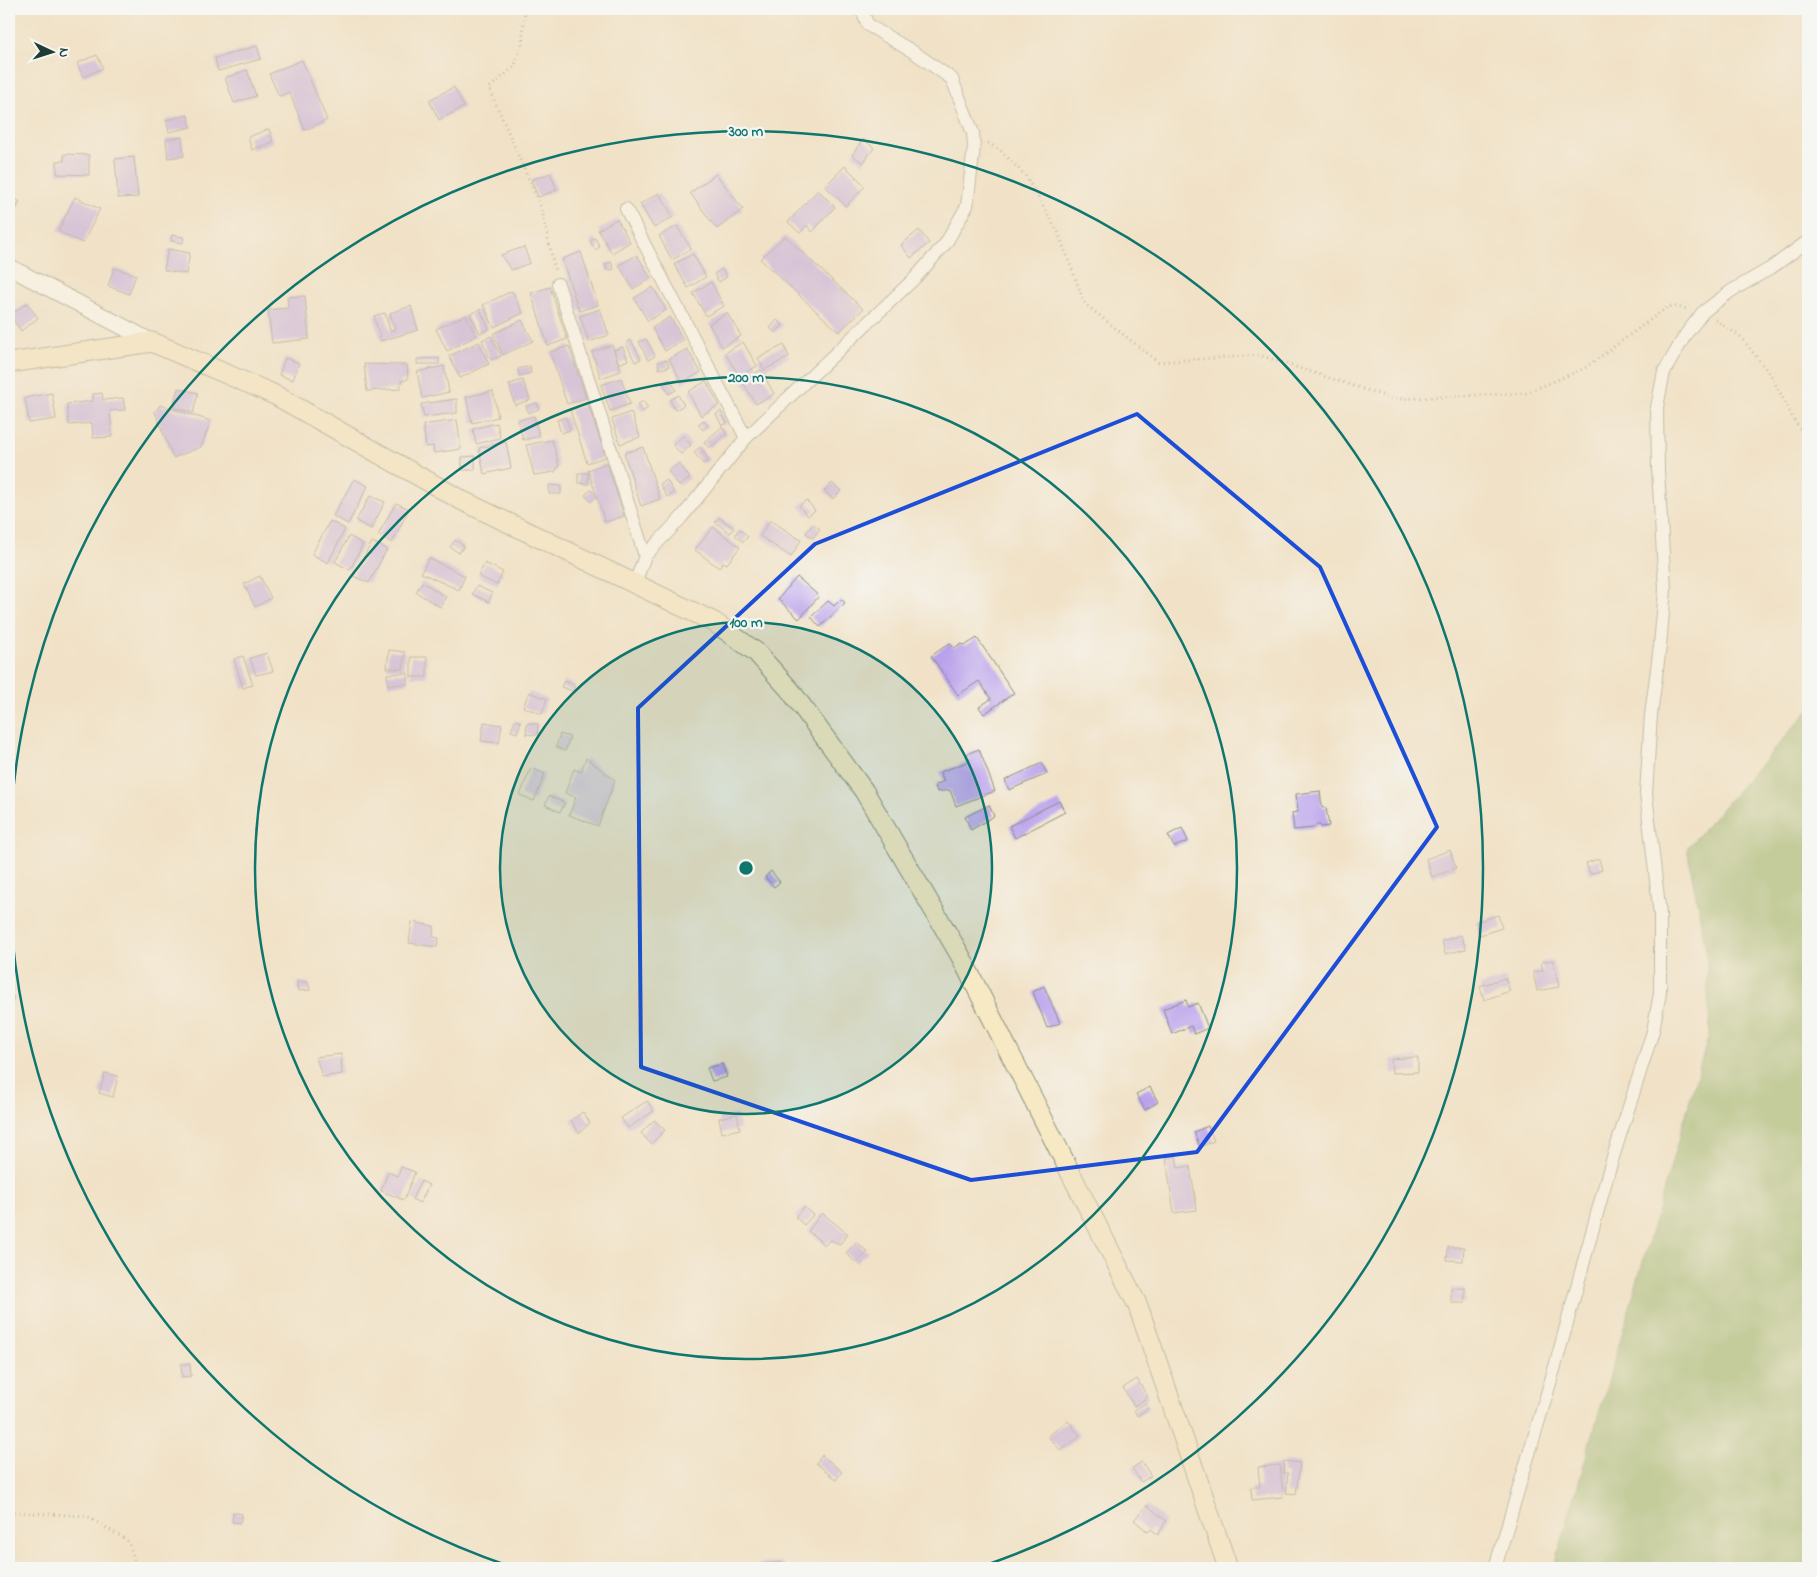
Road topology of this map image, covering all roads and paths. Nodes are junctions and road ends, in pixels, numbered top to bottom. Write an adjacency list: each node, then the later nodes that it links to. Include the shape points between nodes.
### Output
1 (525, 9): 7 (path, via 522,44 514,67 489,88 542,210)
2 (860, 9): 3 (street, via 868,25 952,79)
3 (973, 133): 8 (path, via 1002,151 1025,175 1058,232 1086,304 1158,362 1259,355 1394,400 1526,393 1586,368 1669,306); 11 (street, via 967,206 946,243 915,278)
4 (626, 209): 11 (street)
5 (1808, 241): 8 (street)
6 (9, 267): 9 (street)
7 (558, 284): 13 (street)
8 (1703, 312): 12 (path, via 1740,336 1772,377 1795,422); 18 (street, via 1664,372 1656,407 1665,589 1646,794 1660,915 1660,993 1653,1031 1609,1170)
9 (152, 342): 10 (main road); 14 (main road, via 275,395 461,500)
10 (9, 364)
11 (746, 438): 13 (street)
12 (1808, 438)
13 (645, 556): 14 (street)
14 (635, 583): 17 (main road, via 714,622 756,652 790,690 864,791 960,955 1138,1306)
15 (9, 1512): 16 (path, via 87,1516 128,1541)
16 (137, 1568)
17 (1228, 1568)
18 (1495, 1568)

